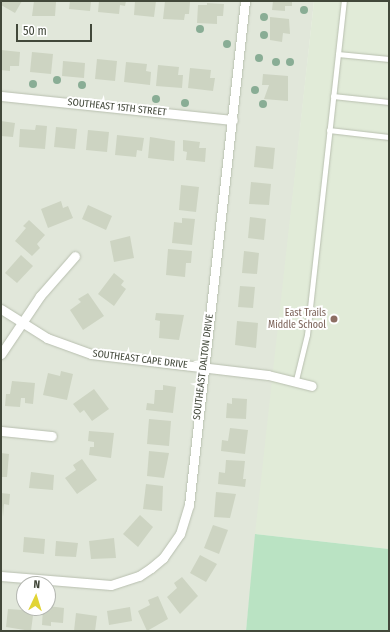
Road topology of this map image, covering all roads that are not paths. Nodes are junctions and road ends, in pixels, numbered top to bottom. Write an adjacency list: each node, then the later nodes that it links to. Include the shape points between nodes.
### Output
1 (245, 1): 8 (street, SOUTHEAST DALTON DRIVE)
2 (344, 1): 3 (lane)
3 (338, 54): 4 (lane); 6 (lane)
4 (389, 59)
5 (1, 96): 8 (street, SOUTHEAST 15TH STREET)
6 (333, 96): 7 (lane); 9 (lane)
7 (389, 102)
8 (232, 120): 15 (street, SOUTHEAST DALTON DRIVE)
9 (329, 130): 10 (lane); 16 (lane, via 306,339)
10 (389, 137)
11 (75, 256): 13 (street, via 40,296)
12 (1, 309): 13 (street, SOUTHEAST CAPE DRIVE)
13 (22, 324): 14 (street); 15 (street, SOUTHEAST CAPE DRIVE, via 47,338 91,354)
14 (1, 354)
15 (204, 368): 16 (street, SOUTHEAST CAPE DRIVE); 20 (street, SOUTHEAST DALTON DRIVE, via 189,505 180,534 163,558 139,576 111,585)
16 (296, 380): 17 (street, SOUTHEAST CAPE DRIVE)
17 (312, 386)
18 (1, 431): 19 (street)
19 (52, 436)
20 (1, 576)

